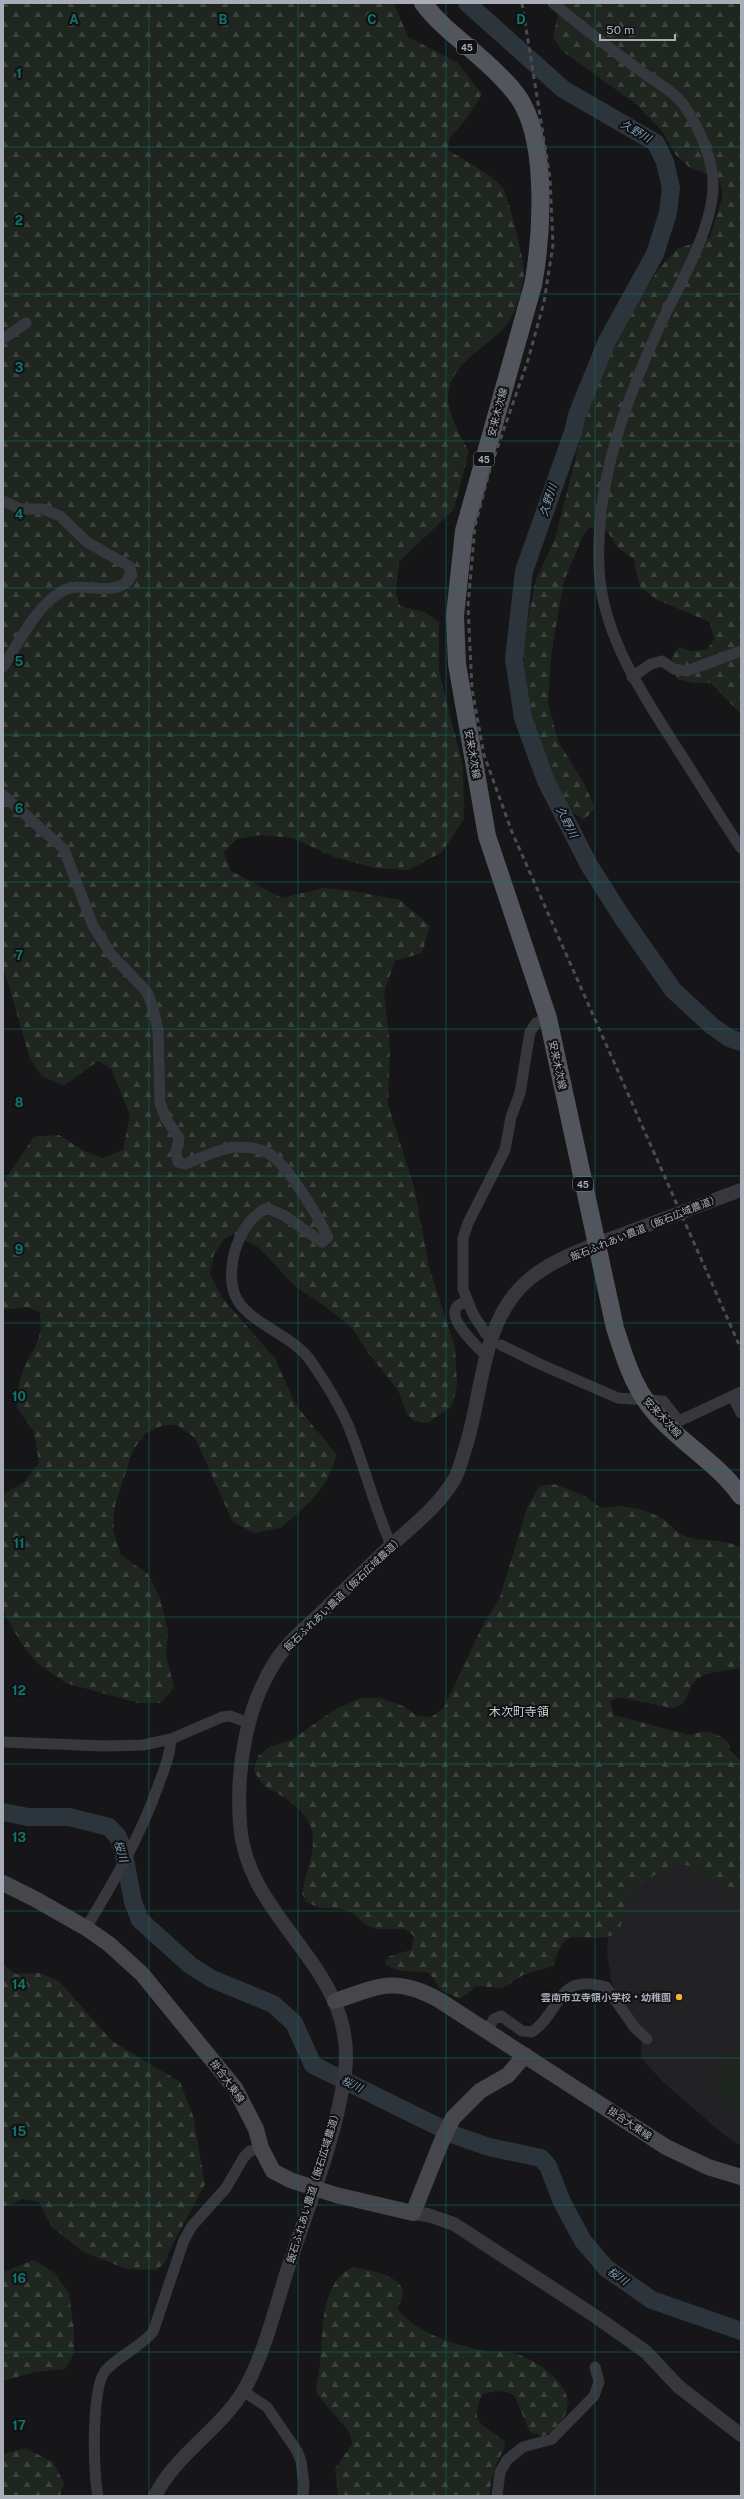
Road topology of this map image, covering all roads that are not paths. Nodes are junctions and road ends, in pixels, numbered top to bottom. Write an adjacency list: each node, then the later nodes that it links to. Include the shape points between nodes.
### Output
1 (423, 3): 11 (main road, 安来木次線 / 45, via 434,17 512,89 523,105 531,125 537,153 540,252 533,285 467,517 459,565 455,616 457,664 487,836)
2 (553, 3): 8 (street, via 642,72 675,94 705,147 711,168 713,188 702,230 688,270 651,345 616,437 603,485 598,569 605,603)
3 (26, 323): 4 (street)
4 (3, 339)
5 (3, 502): 7 (street, via 21,509 43,509 60,516 87,542 129,566 132,575 128,583 115,589 76,587 60,592 28,626)
6 (741, 651): 8 (street, via 687,670 674,669 662,660)
7 (3, 667)
8 (632, 677): 10 (street)
9 (3, 795): 22 (street, via 64,849 93,926 111,954 147,992 154,1008 158,1030 160,1103 166,1119 179,1138 176,1152 178,1162 185,1164 234,1148 250,1148 267,1153 286,1170 326,1232 328,1237 322,1242 285,1216 267,1208 259,1212 246,1227 233,1258 232,1282 235,1296 241,1305 256,1319 292,1342 308,1358 333,1396 348,1426)
10 (741, 848)
11 (548, 1018): 13 (main road, 安来木次線 / 45); 14 (street, via 536,1023 530,1032 520,1093 511,1117 504,1150 463,1238 463,1289)
12 (741, 1190): 13 (street, 飯石ふれあい農道（飯石広域農道）)
13 (596, 1245): 17 (street, 飯石ふれあい農道（飯石広域農道）, via 542,1270 516,1292 498,1321); 19 (main road, 安来木次線 / 45, via 615,1328 631,1376)
14 (467, 1301): 15 (street); 17 (street, via 458,1305 455,1311 456,1318 463,1331)
15 (486, 1334)
16 (501, 1345): 19 (street, via 618,1398)
17 (487, 1357): 22 (street, 飯石ふれあい農道（飯石広域農道）, via 470,1434 457,1475 437,1504)
18 (739, 1393): 19 (street, via 679,1421 663,1401); 20 (street, via 735,1401)
19 (644, 1399): 21 (main road, 安来木次線 / 45, via 670,1428 707,1459)
20 (741, 1413)
21 (740, 1492)
22 (391, 1545): 23 (street, 飯石ふれあい農道（飯石広域農道）, via 285,1648 268,1674)
23 (249, 1722): 24 (street, via 230,1716 222,1717); 28 (street, 飯石ふれあい農道（飯石広域農道）, via 239,1807 240,1828 247,1862 262,1893 314,1962)
24 (171, 1739): 25 (street, via 129,1746); 27 (street, via 170,1753 145,1823)
25 (3, 1742)
26 (3, 1883): 27 (main road, 掛合大東線, via 35,1898)
27 (86, 1928): 32 (main road, 掛合大東線, via 109,1944 142,1974 213,2060 244,2103 256,2129)
28 (335, 2001): 29 (main road, 掛合大東線, via 373,1988 405,1986 439,2000); 34 (street, 飯石ふれあい農道（飯石広域農道）, via 345,2047 345,2069 333,2127)
29 (487, 2030): 30 (street, via 494,2019 500,2016 522,2031 532,2032 566,1989 585,1983 606,1987 635,2028); 31 (main road, 掛合大東線)
30 (647, 2039)
31 (525, 2055): 33 (main road, 掛合大東線, via 688,2159); 35 (main road, via 508,2075 480,2091 453,2118)
32 (261, 2148): 34 (main road, 掛合大東線, via 267,2163 277,2174); 39 (street, via 250,2151 244,2157 226,2188 184,2240 153,2332 100,2377 95,2403)
33 (741, 2176)
34 (314, 2188): 35 (main road, 掛合大東線); 37 (street, 飯石ふれあい農道（飯石広域農道）, via 261,2351)
35 (413, 2213): 38 (street, via 454,2224 595,2316 646,2352 679,2387)
36 (595, 2367): 42 (street, via 599,2382 594,2396 552,2439 523,2447 510,2457 500,2472)
37 (243, 2391): 40 (street, 飯石ふれあい農道（飯石広域農道）, via 225,2416 176,2465); 41 (street, via 267,2407 297,2451 301,2461)
38 (741, 2435)
39 (98, 2496)
40 (155, 2496)
41 (303, 2496)
42 (497, 2496)

